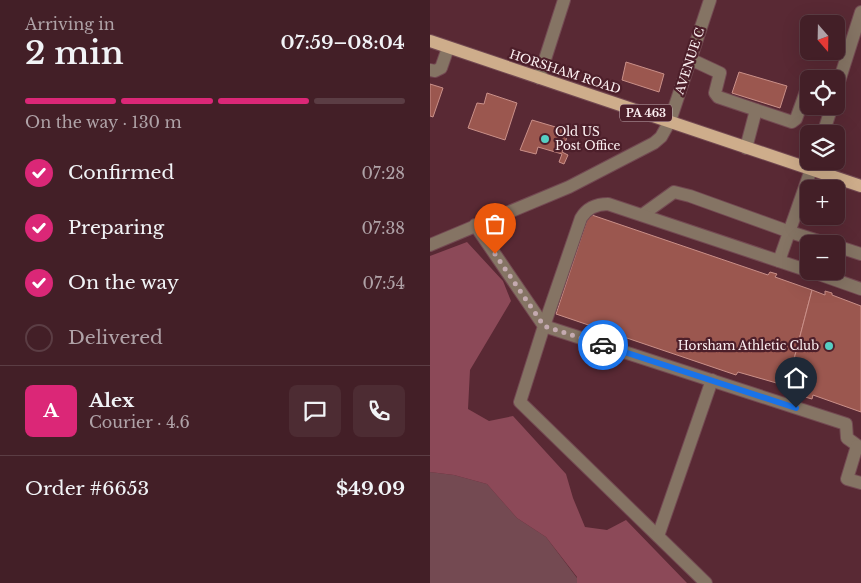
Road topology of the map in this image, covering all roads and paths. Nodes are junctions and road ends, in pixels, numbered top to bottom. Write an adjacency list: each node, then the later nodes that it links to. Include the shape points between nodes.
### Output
1 (564, 0): 9 (street)
2 (710, 0): 6 (street, AVENUE C)
3 (861, 12): 8 (street)
4 (430, 42): 5 (main road, HORSHAM ROAD / PA 463)
5 (448, 48): 7 (street, via 441,68); 9 (main road, HORSHAM ROAD / PA 463)
6 (690, 59): 11 (street, via 720,73 715,93 718,97); 12 (street, AVENUE C)
7 (430, 70)
8 (842, 70)
9 (539, 78): 12 (main road, HORSHAM ROAD / PA 463)
10 (800, 106): 11 (street, via 792,122)
11 (756, 110): 13 (street)
12 (670, 121): 13 (main road, HORSHAM ROAD / PA 463); 19 (street, AVENUE C, via 661,137 647,148 569,187)
13 (746, 148): 14 (main road, HORSHAM ROAD / PA 463)
14 (800, 163)
15 (812, 170): 20 (street)
16 (823, 170): 17 (main road, HORSHAM ROAD / PA 463)
17 (861, 186)
18 (642, 215): 20 (street, via 674,192); 25 (street); 29 (street, via 608,204 597,205 584,212)
19 (475, 225): 22 (street, AVENUE C); 29 (street)
20 (790, 232): 21 (street); 25 (street)
21 (800, 235)
22 (430, 245)
23 (845, 249): 24 (street)
24 (861, 254)
25 (779, 261): 26 (street)
26 (800, 268)
27 (837, 280): 28 (street)
28 (861, 288)
29 (544, 326): 30 (street); 33 (street, via 520,402)
30 (712, 380): 31 (street, via 846,424 848,438); 33 (street)
31 (859, 447): 32 (street, via 847,479)
32 (861, 483)
33 (658, 536): 34 (street)
34 (706, 583)

